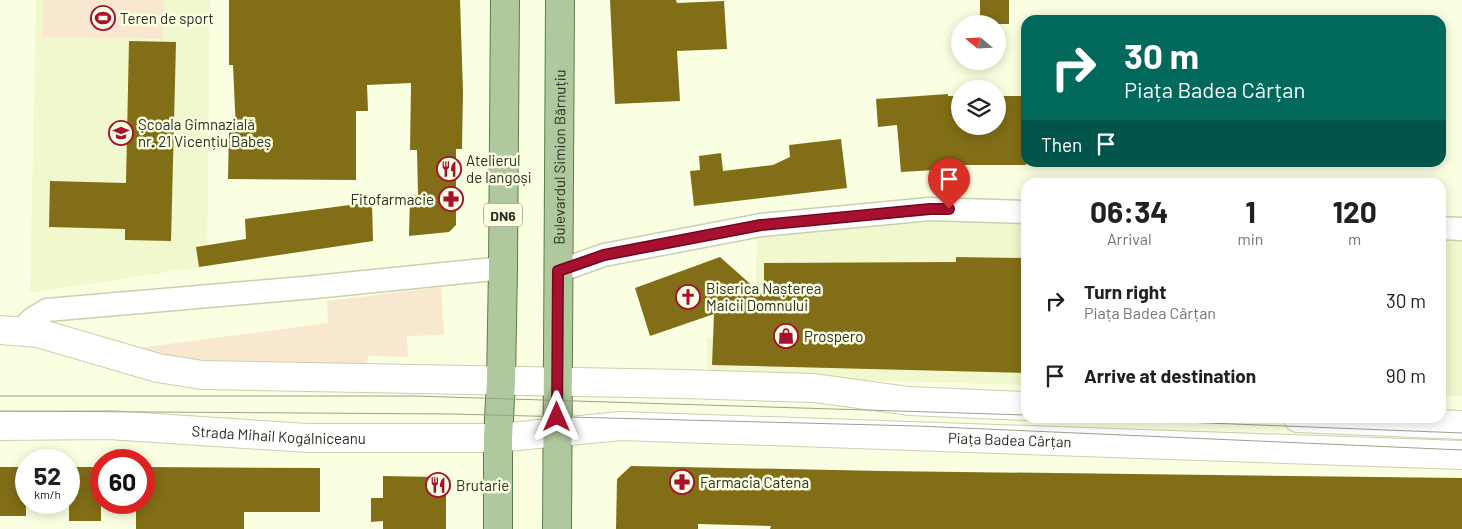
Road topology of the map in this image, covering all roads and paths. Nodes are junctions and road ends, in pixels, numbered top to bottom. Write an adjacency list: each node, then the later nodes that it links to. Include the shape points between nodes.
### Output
1 (505, 0): 6 (main road, DN6)
2 (560, 0): 7 (main road, Bulevardul Simion Bărnuțiu)
3 (1021, 212): 7 (street, via 930,209 761,225 604,255)
4 (1446, 228): 5 (street)
5 (1462, 229)
6 (503, 268): 8 (street, via 47,310); 9 (main road, DN6)
7 (558, 271): 10 (main road, Bulevardul Simion Bărnuțiu)
8 (10, 330): 9 (street, via 56,338 158,368 202,375)
9 (501, 381): 10 (street); 16 (main road, DN6)
10 (557, 382): 11 (street, via 814,388 910,401); 15 (main road, Bulevardul Simion Bărnuțiu)
11 (1021, 406)
12 (1415, 423): 13 (street)
13 (1462, 425)
14 (0, 426): 16 (street, Strada Mihail Kogălniceanu, via 109,425 308,438)
15 (557, 432): 16 (street, Strada Mihail Kogălniceanu); 17 (street, Piața Badea Cârțan, via 621,426); 19 (main road, Bulevardul Simion Bărnuțiu)
16 (498, 438): 18 (main road, DN6)
17 (1462, 455)
18 (498, 529)
19 (558, 529)

